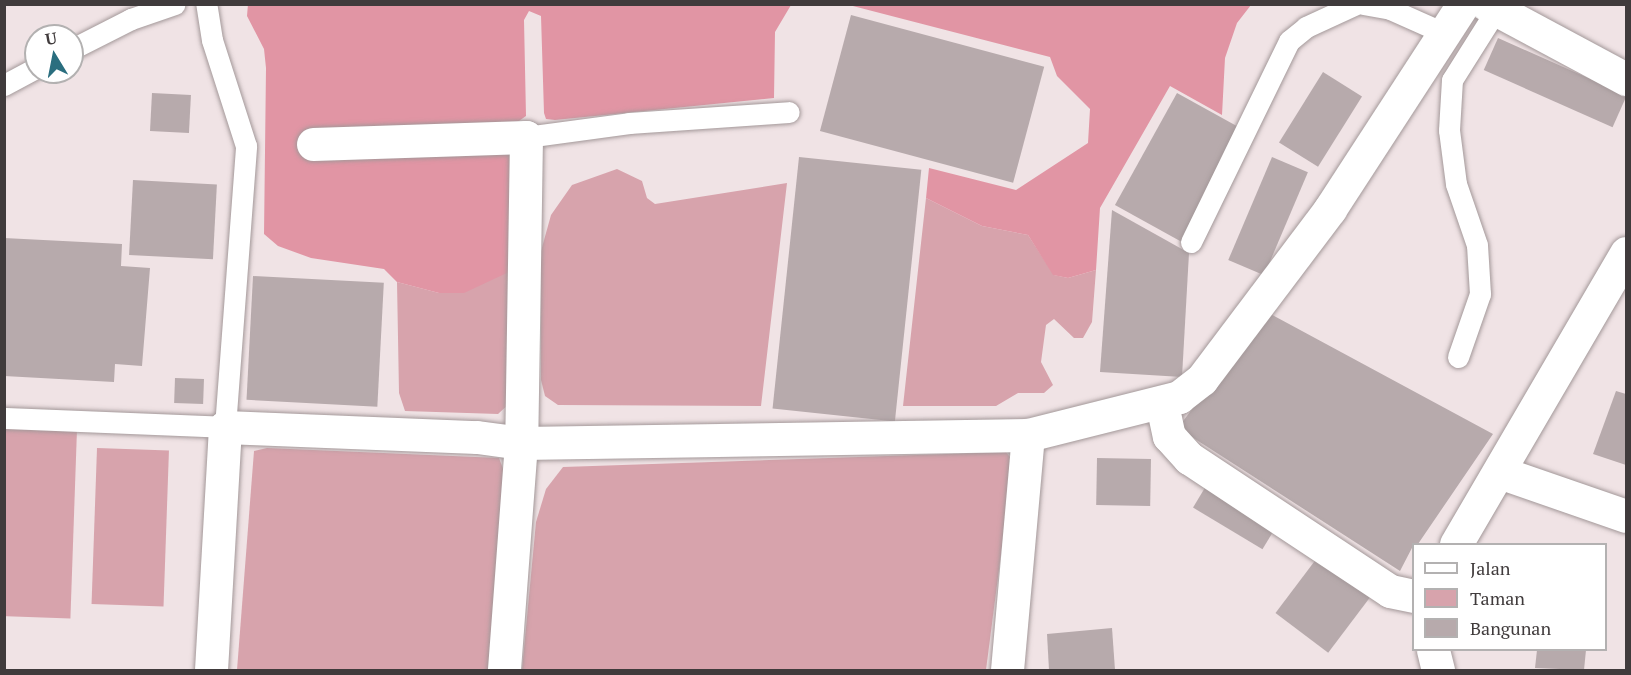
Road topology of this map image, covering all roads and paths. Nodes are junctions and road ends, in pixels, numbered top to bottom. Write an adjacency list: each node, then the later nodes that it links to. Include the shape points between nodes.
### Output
1 (175, 4): 8 (lane, via 131,19)
2 (206, 4): 20 (lane, via 212,40 246,146)
3 (1356, 4): 15 (lane, via 1306,27 1289,41)
4 (1363, 4): 7 (lane, via 1390,9)
5 (1463, 4): 7 (street)
6 (1491, 7): 10 (street); 17 (lane, via 1452,80 1449,130 1456,184 1477,245 1480,294)
7 (1444, 33): 18 (street, via 1330,209 1202,379)
8 (84, 44)
9 (24, 75): 11 (lane)
10 (1626, 79)
11 (4, 86)
12 (789, 112): 13 (lane, via 629,123)
13 (526, 137): 14 (street); 22 (street)
14 (312, 144)
15 (1191, 242)
16 (1626, 253): 23 (street)
17 (1458, 357)
18 (1162, 404): 21 (street); 26 (street, via 1169,436 1189,458 1390,591)
19 (4, 418): 20 (lane)
20 (225, 427): 22 (street, via 477,437); 28 (street)
21 (1028, 435): 22 (street); 30 (street)
22 (521, 443): 29 (street)
23 (1499, 472): 24 (street); 25 (street)
24 (1626, 516)
25 (1457, 543)
26 (1412, 596)
27 (1432, 651): 31 (street)
28 (211, 670)
29 (504, 670)
30 (1007, 670)
31 (1438, 670)

